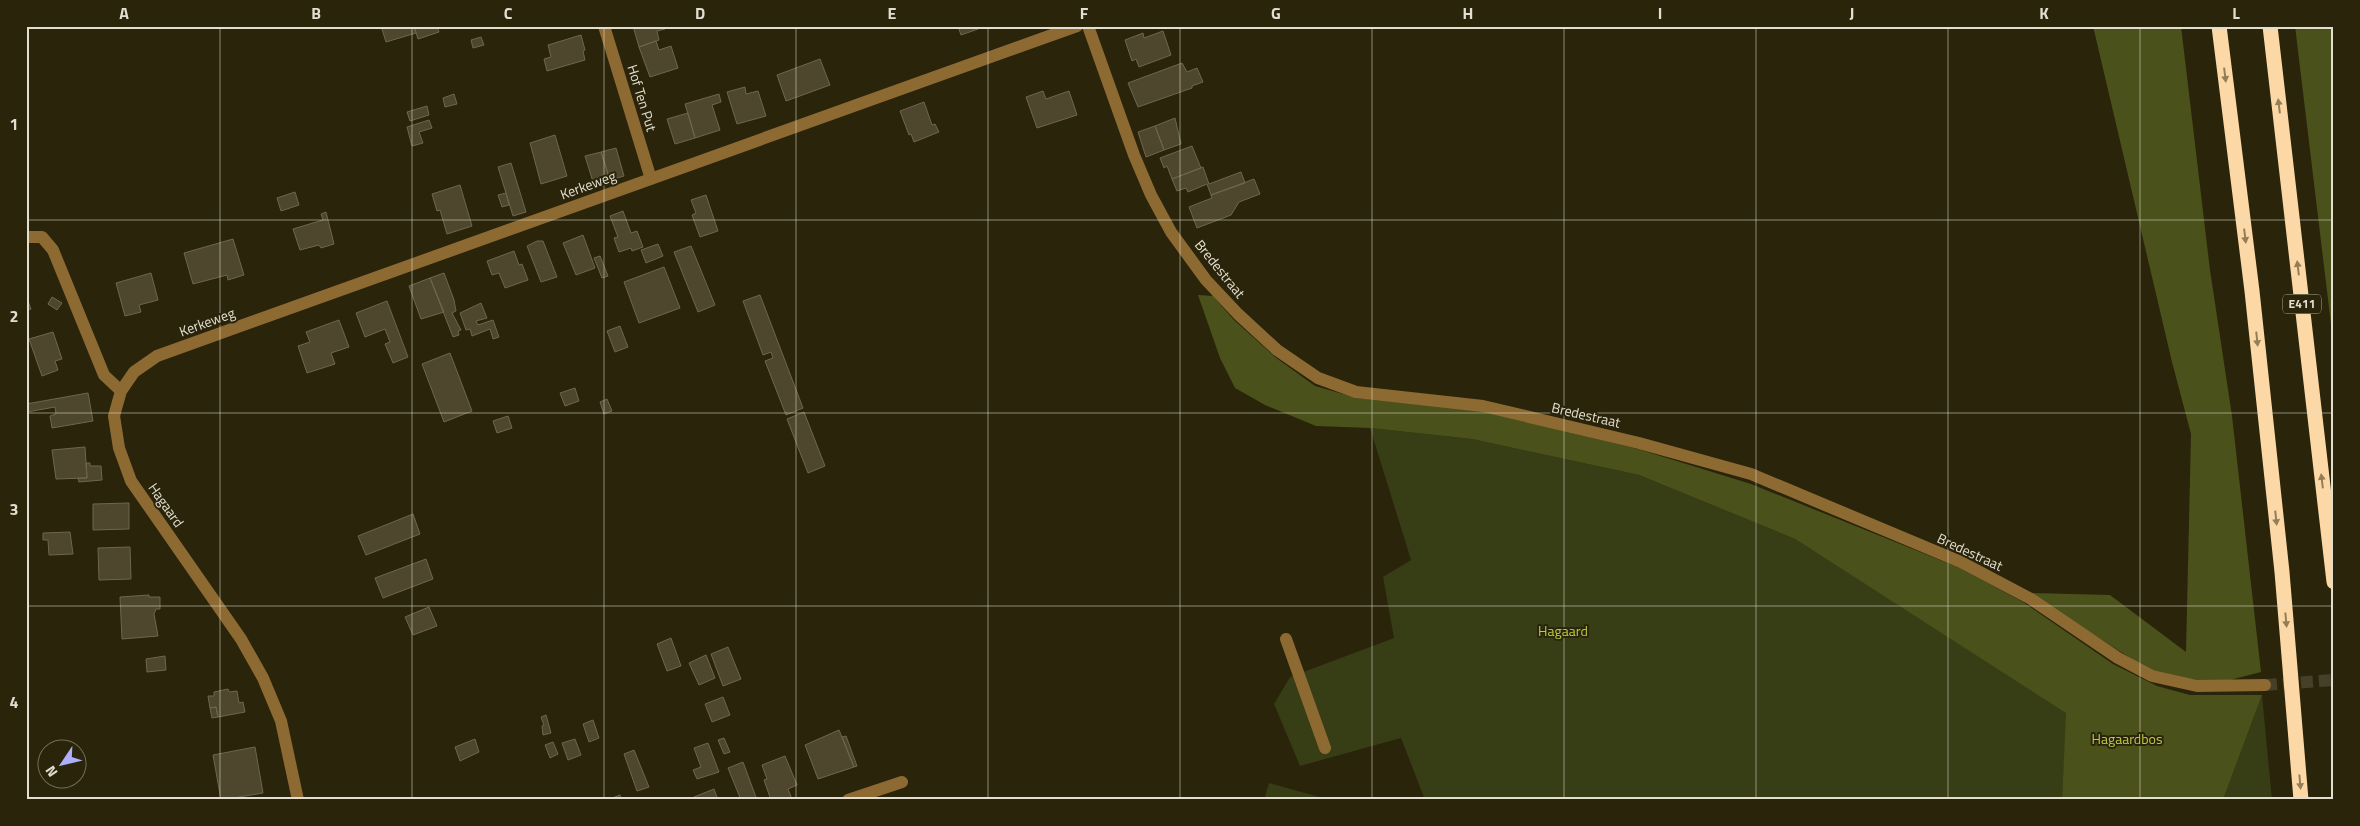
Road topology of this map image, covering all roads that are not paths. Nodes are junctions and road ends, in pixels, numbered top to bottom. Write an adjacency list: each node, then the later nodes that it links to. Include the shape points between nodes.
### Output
1 (604, 26): 6 (street, Hof Ten Put)
2 (1077, 26): 6 (street, Kerkeweg)
3 (1088, 26): 11 (street, Bredestraat, via 1134,155 1171,232 1206,280 1238,314 1277,350 1318,378 1356,392 1483,406 1639,443 1751,474 1961,562 2031,598 2118,658 2152,676 2197,686)
4 (2219, 26): 16 (highway, one-way to 16, via 2282,572)
5 (2270, 26): 9 (highway, E411, one-way to 5)
6 (651, 178): 8 (street, Kerkeweg, via 157,356 134,372)
7 (26, 237): 8 (street, via 42,238 54,250 104,375)
8 (121, 391): 14 (street, Hagaard, via 114,416 119,448 131,481 236,631 263,678 281,721)
9 (2334, 582)
10 (1286, 639): 12 (street)
11 (2265, 685)
12 (1325, 748)
13 (902, 782): 15 (street)
14 (298, 800)
15 (848, 800)
16 (2301, 800)

